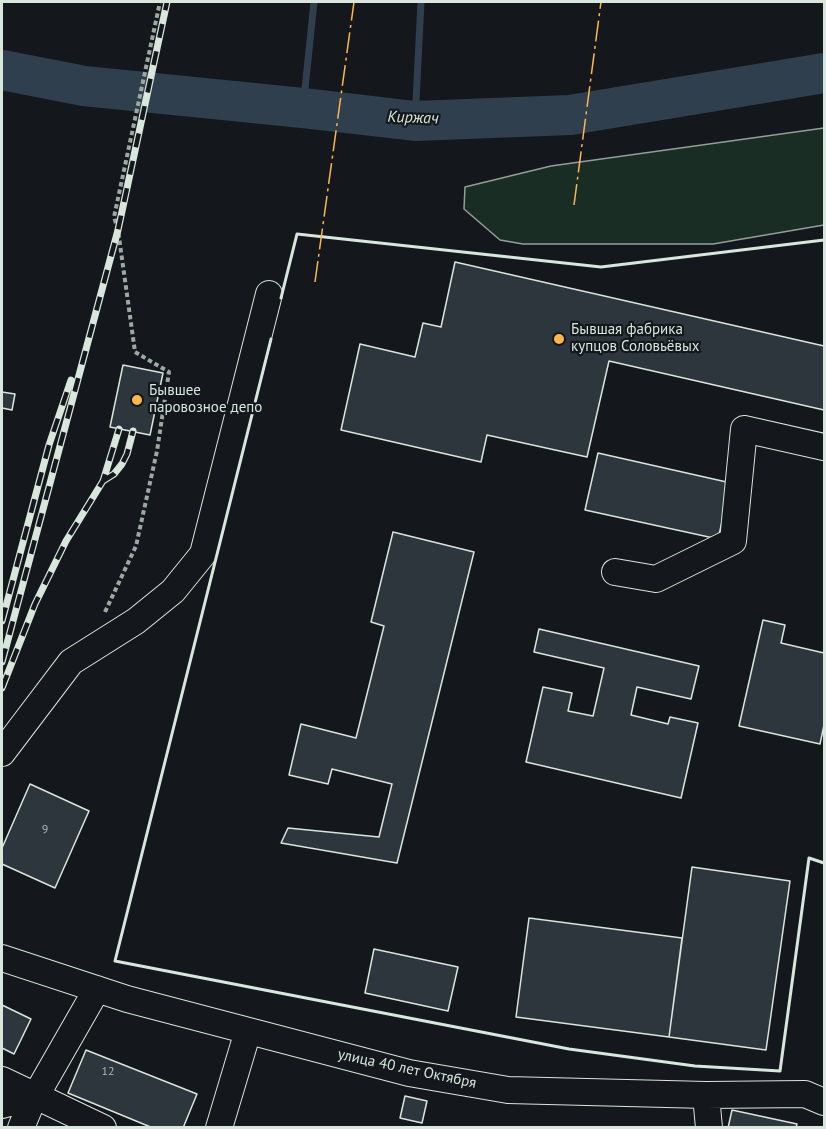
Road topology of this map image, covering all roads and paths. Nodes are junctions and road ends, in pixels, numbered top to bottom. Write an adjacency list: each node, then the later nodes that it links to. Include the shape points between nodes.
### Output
1 (160, 2): 5 (path, via 114,217 135,352 169,372 136,546)
2 (269, 294): 5 (street, via 203,554 173,591 136,621)
3 (825, 447): 4 (street, via 744,429 733,541 656,579)
4 (615, 572)
5 (86, 652): 6 (street, via 71,662)
6 (2, 753)
7 (2, 958): 8 (street, улица 40 лет Октября)
8 (96, 989): 9 (street, улица 40 лет Октября); 12 (street)
9 (248, 1031): 11 (street, улица 40 лет Октября, via 409,1073 508,1090); 17 (street)
10 (2, 1080): 12 (street)
11 (706, 1095): 13 (street, улица 40 лет Октября, via 805,1094); 18 (street)
12 (36, 1096): 14 (street); 15 (street); 16 (street)
13 (825, 1102)
14 (2, 1105)
15 (21, 1128)
16 (103, 1128)
17 (219, 1128)
18 (709, 1128)

